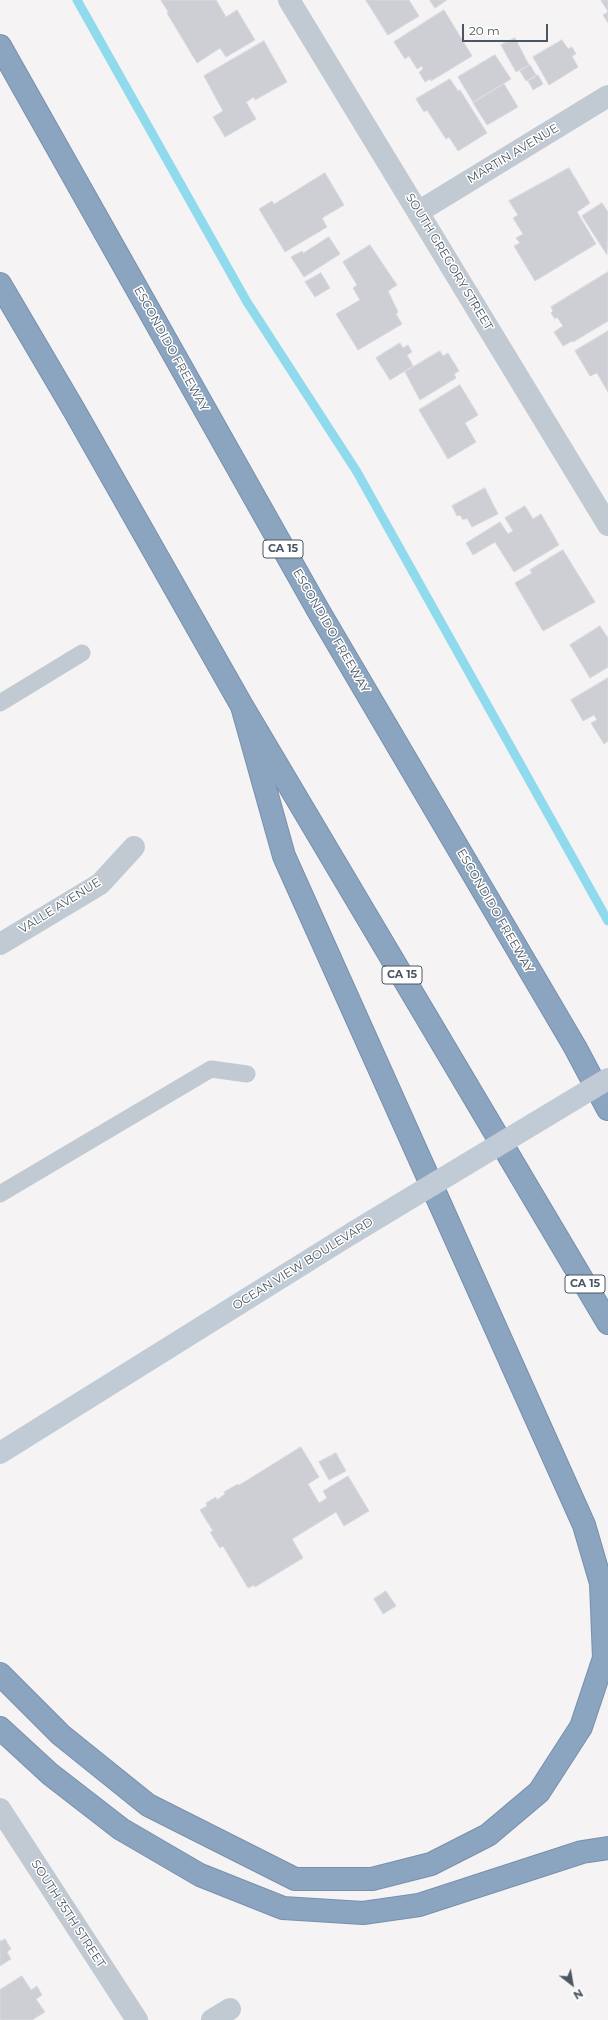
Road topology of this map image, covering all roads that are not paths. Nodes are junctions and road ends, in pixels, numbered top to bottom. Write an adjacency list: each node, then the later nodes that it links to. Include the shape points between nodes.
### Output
1 (289, 0): 4 (street, SOUTH GREGORY STREET)
2 (0, 46): 14 (highway, ESCONDIDO FREEWAY / CA 15, via 314,603 571,1040)
3 (608, 96): 4 (street, MARTIN AVENUE)
4 (418, 212): 6 (street, SOUTH GREGORY STREET)
5 (0, 284): 9 (highway, CA 15)
6 (608, 525)
7 (82, 653): 8 (lane)
8 (0, 704)
9 (242, 706): 16 (highway, CA 15); 18 (highway, via 284,856 584,1525 601,1583 604,1658 581,1726 539,1792 488,1835 432,1864 372,1880 295,1879 148,1805 61,1735)
10 (134, 847): 11 (street, VALLE AVENUE, via 100,884)
11 (0, 944)
12 (247, 1074): 15 (lane, via 211,1068)
13 (608, 1079): 17 (main road, OCEAN VIEW BOULEVARD, bridge, via 354,1232)
14 (608, 1109)
15 (0, 1194)
16 (608, 1323)
17 (0, 1452)
18 (0, 1674)
19 (0, 1728): 21 (highway, via 50,1774 121,1829 200,1875 283,1908 363,1913 419,1905 582,1852)
20 (0, 1809): 22 (street, SOUTH 35TH STREET)
21 (608, 1848)
22 (137, 2020)

